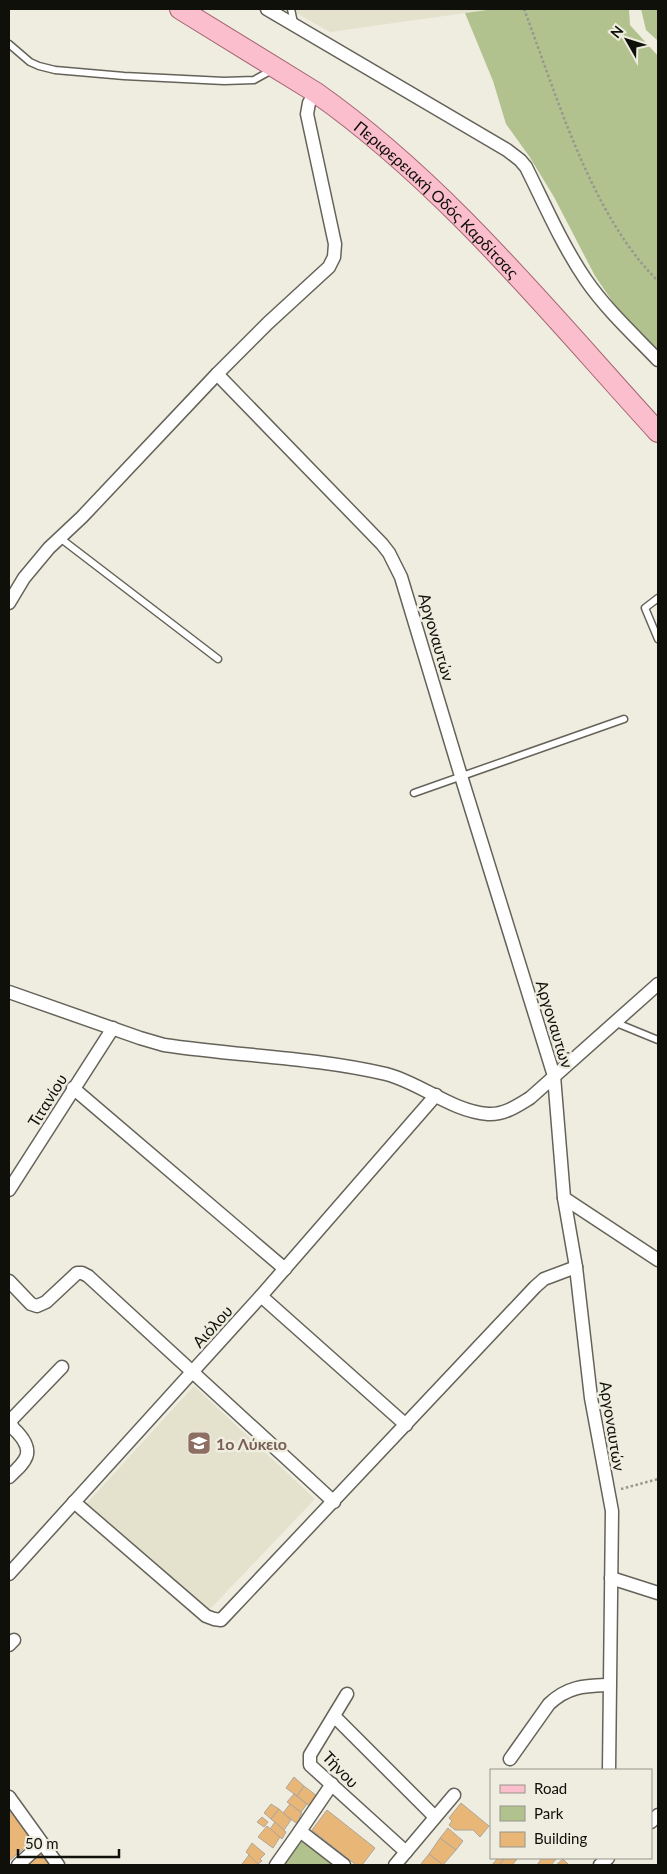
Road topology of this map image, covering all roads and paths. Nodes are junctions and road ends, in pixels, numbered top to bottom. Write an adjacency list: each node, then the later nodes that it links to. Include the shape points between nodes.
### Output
1 (180, 9): 7 (main road, Περιφερειακή Οδός Καρδίτσας)
2 (267, 9): 5 (street)
3 (291, 9): 5 (lane)
4 (524, 9): 9 (path, via 573,139 595,187 625,241)
5 (294, 23): 10 (street, via 520,160 586,280)
6 (9, 44): 7 (lane, via 30,62 55,70 244,81 254,80)
7 (276, 68): 8 (main road, Περιφερειακή Οδός Καρδίτσας)
8 (315, 92): 11 (street, via 307,114 333,234 335,251 332,261 324,273); 12 (main road, Περιφερειακή Οδός Καρδίτσας, via 383,145 449,206)
9 (658, 281)
10 (658, 360)
11 (216, 374): 13 (street); 19 (street, Αργοναυτών, via 389,553 407,591)
12 (658, 432)
13 (60, 538): 15 (street, via 34,564); 17 (lane)
14 (658, 598): 16 (lane, via 645,608)
15 (9, 603)
16 (658, 639)
17 (218, 659)
18 (624, 719): 19 (lane)
19 (461, 776): 20 (lane); 26 (street, Αργοναυτών)
20 (414, 793)
21 (658, 984): 23 (street)
22 (9, 992): 24 (street)
23 (614, 1022): 25 (lane); 26 (street)
24 (113, 1028): 27 (street, Τιτανίου); 28 (street, via 164,1045 373,1072 400,1078)
25 (658, 1040)
26 (554, 1076): 28 (street, via 522,1102 495,1114 475,1111); 30 (street, Αργοναυτών)
27 (74, 1088): 29 (street, Τιτανίου); 33 (street)
28 (436, 1095): 33 (street, Αιόλου)
29 (9, 1190)
30 (564, 1198): 31 (street); 32 (street, Αργοναυτών)
31 (658, 1260)
32 (576, 1267): 38 (street, via 544,1279 535,1287); 41 (street, Αργοναυτών, via 591,1398)
33 (284, 1269): 35 (street, Αιόλου)
34 (9, 1281): 37 (street, via 37,1306 46,1302 77,1273 85,1274)
35 (261, 1296): 37 (street, Αιόλου); 38 (street)
36 (62, 1367): 39 (street, via 11,1420 11,1426 26,1444 27,1456)
37 (192, 1373): 42 (street, Αιόλου); 43 (street)
38 (406, 1425): 43 (street)
39 (9, 1477)
40 (658, 1478): 41 (path)
41 (608, 1493): 45 (street, Αργοναυτών, via 612,1522)
42 (74, 1502): 43 (street, via 214,1620 221,1620); 44 (street, Αιόλου)
43 (334, 1502)
44 (9, 1574)
45 (611, 1578): 46 (street); 47 (street, Αργοναυτών)
46 (658, 1593)
47 (609, 1685): 50 (street, via 581,1686 556,1696); 51 (street, Αργοναυτών)
48 (348, 1694): 49 (street, Τήνου)
49 (334, 1716): 52 (street, Τήνου, via 309,1761); 55 (street)
50 (510, 1759)
51 (609, 1769)
52 (332, 1784): 56 (street); 58 (street, Τήνου)
53 (454, 1795): 55 (street)
54 (9, 1797): 57 (street)
55 (435, 1817): 58 (street)
56 (300, 1830): 61 (street); 62 (street)
57 (42, 1843): 59 (street); 60 (street)
58 (406, 1852): 63 (street)
59 (18, 1865)
60 (58, 1865)
61 (276, 1865)
62 (344, 1865)
63 (395, 1865)

